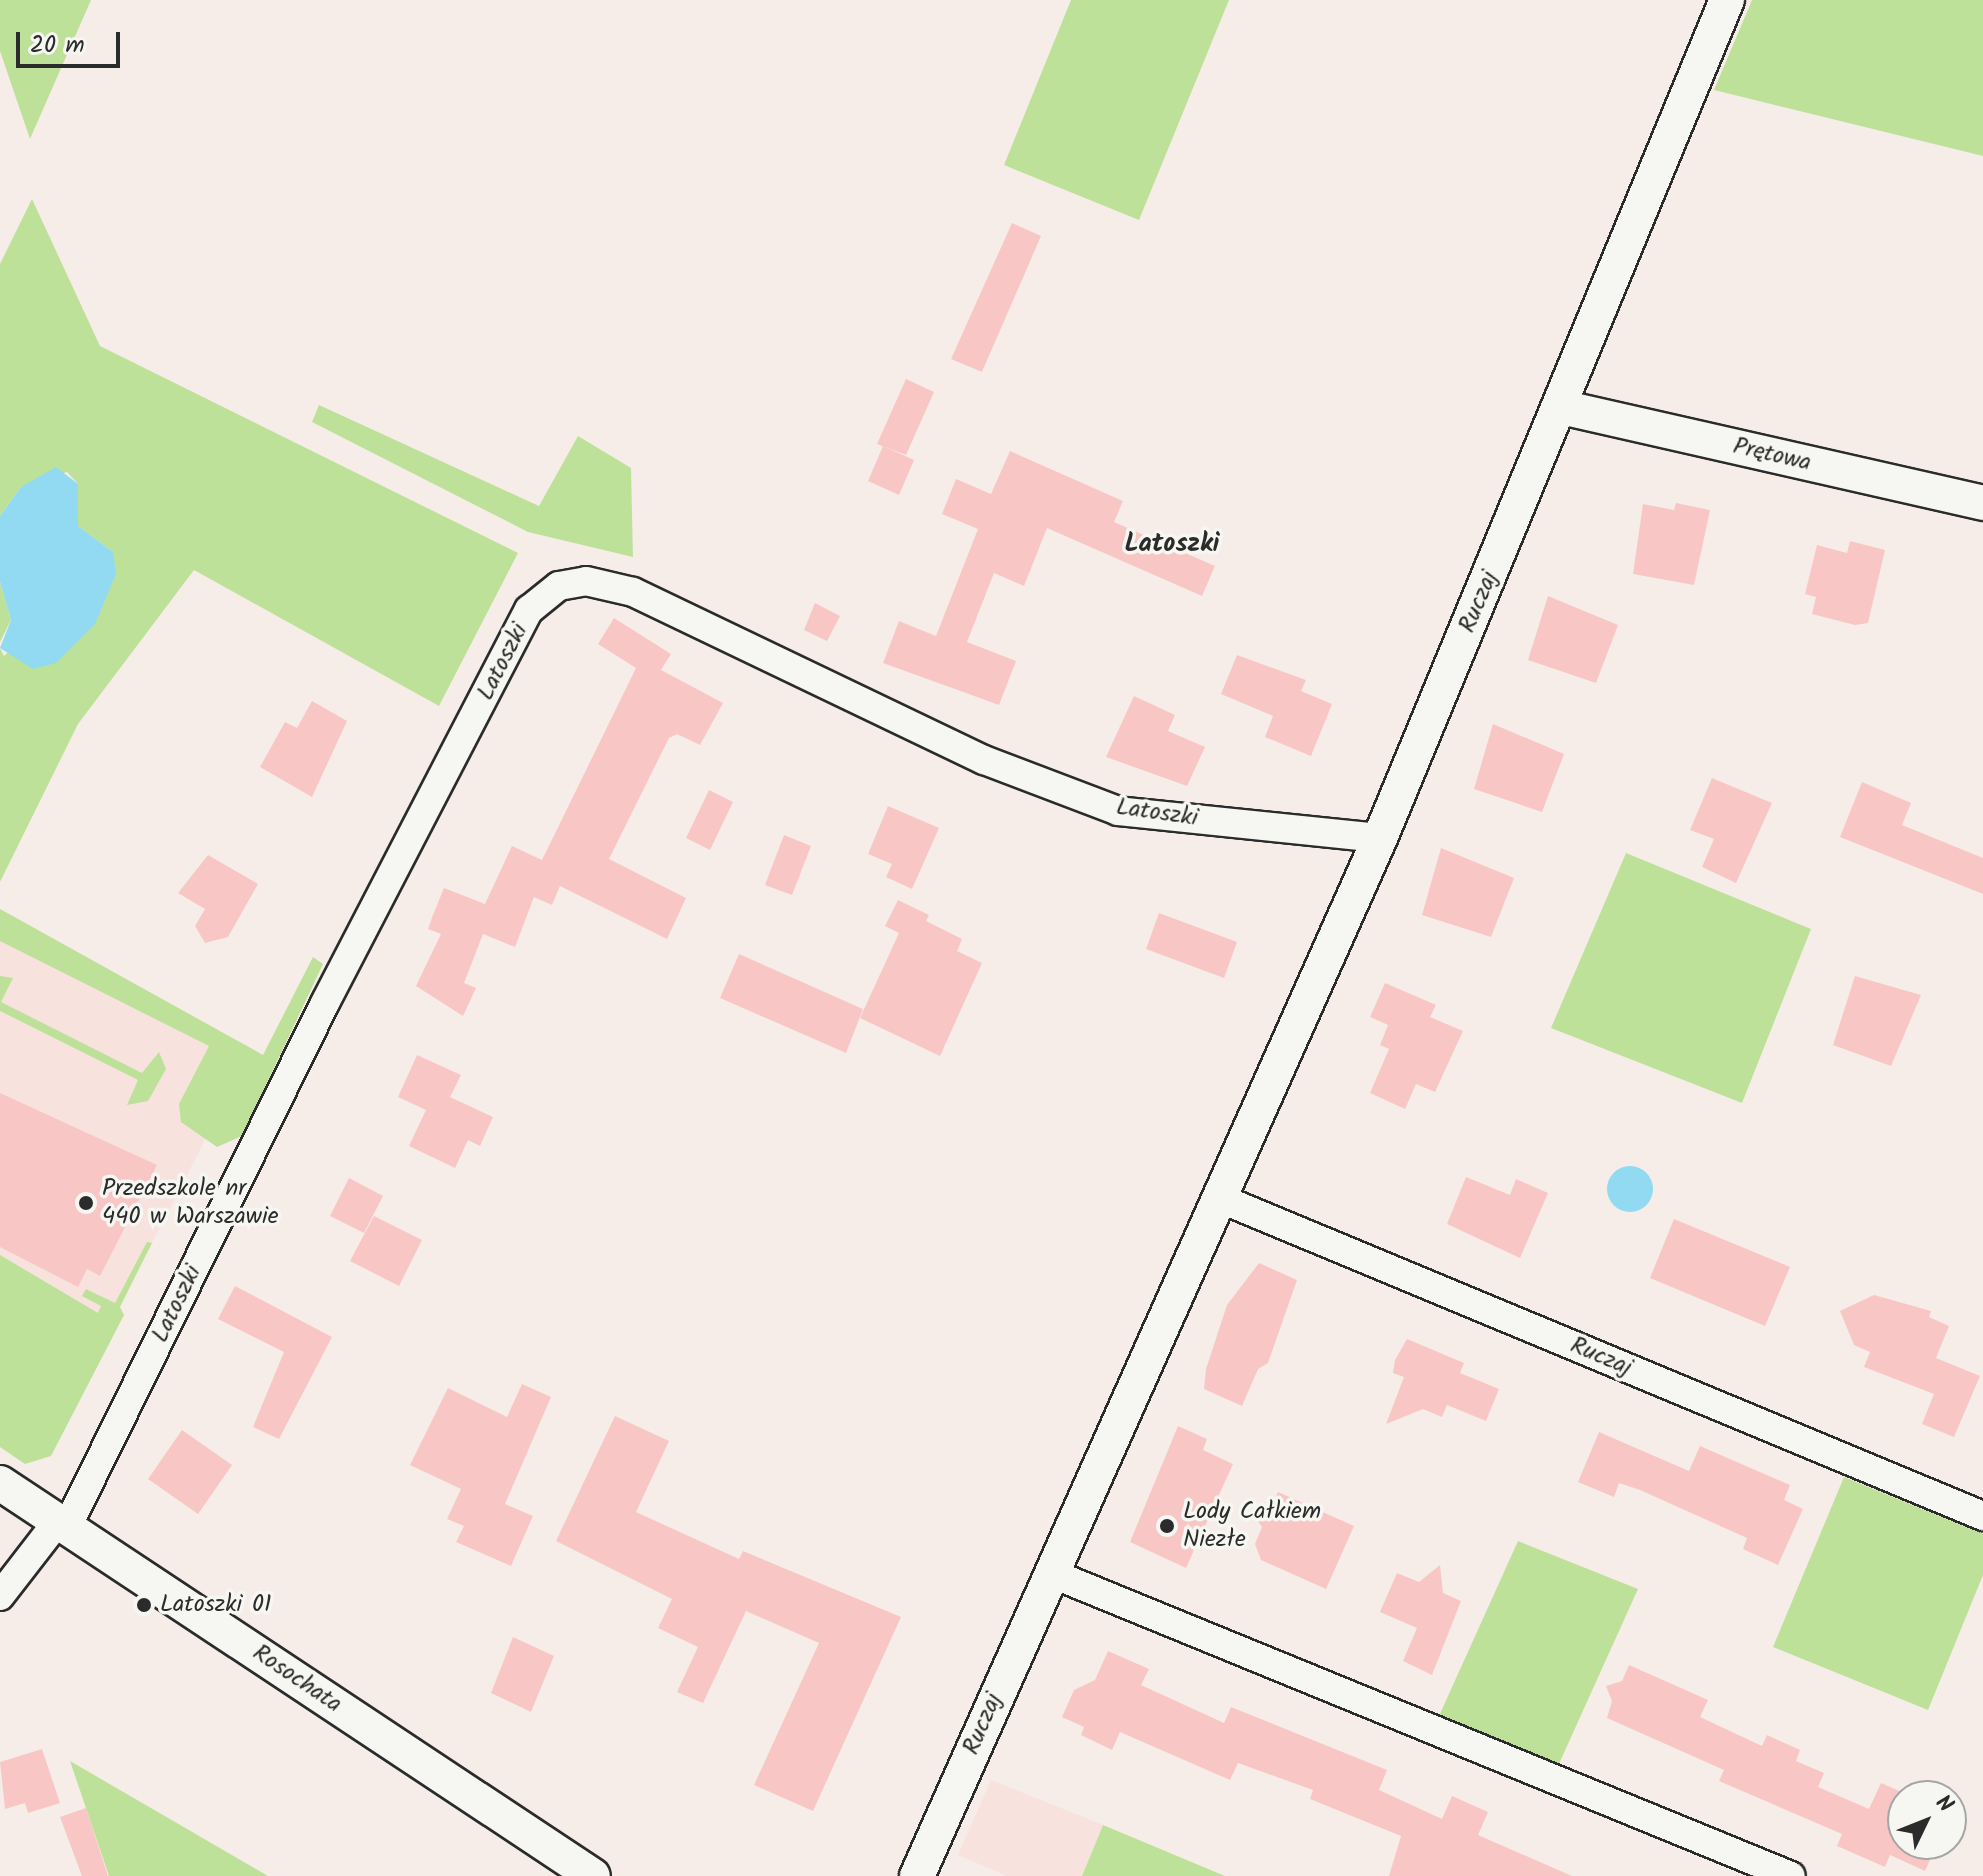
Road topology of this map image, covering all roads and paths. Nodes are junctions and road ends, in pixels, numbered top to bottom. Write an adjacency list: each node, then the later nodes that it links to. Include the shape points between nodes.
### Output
1 (1727, 0): 2 (street, Ruczaj)
2 (1561, 407): 3 (street, Prętowa); 4 (street, Ruczaj)
3 (1983, 503)
4 (1380, 838): 5 (street, Ruczaj); 8 (street, Latoszki, via 1118,811 984,760 633,592 586,581 559,586 529,610)
5 (1219, 1198): 7 (street, Ruczaj); 9 (street, Ruczaj)
6 (0, 1483): 8 (street, Rosochata)
7 (1983, 1516)
8 (62, 1524): 10 (street, Latoszki); 11 (street, Rosochata)
9 (1053, 1574): 12 (street, Ruczaj); 13 (street)
10 (0, 1596)
11 (593, 1876)
12 (917, 1876)
13 (1791, 1876)

